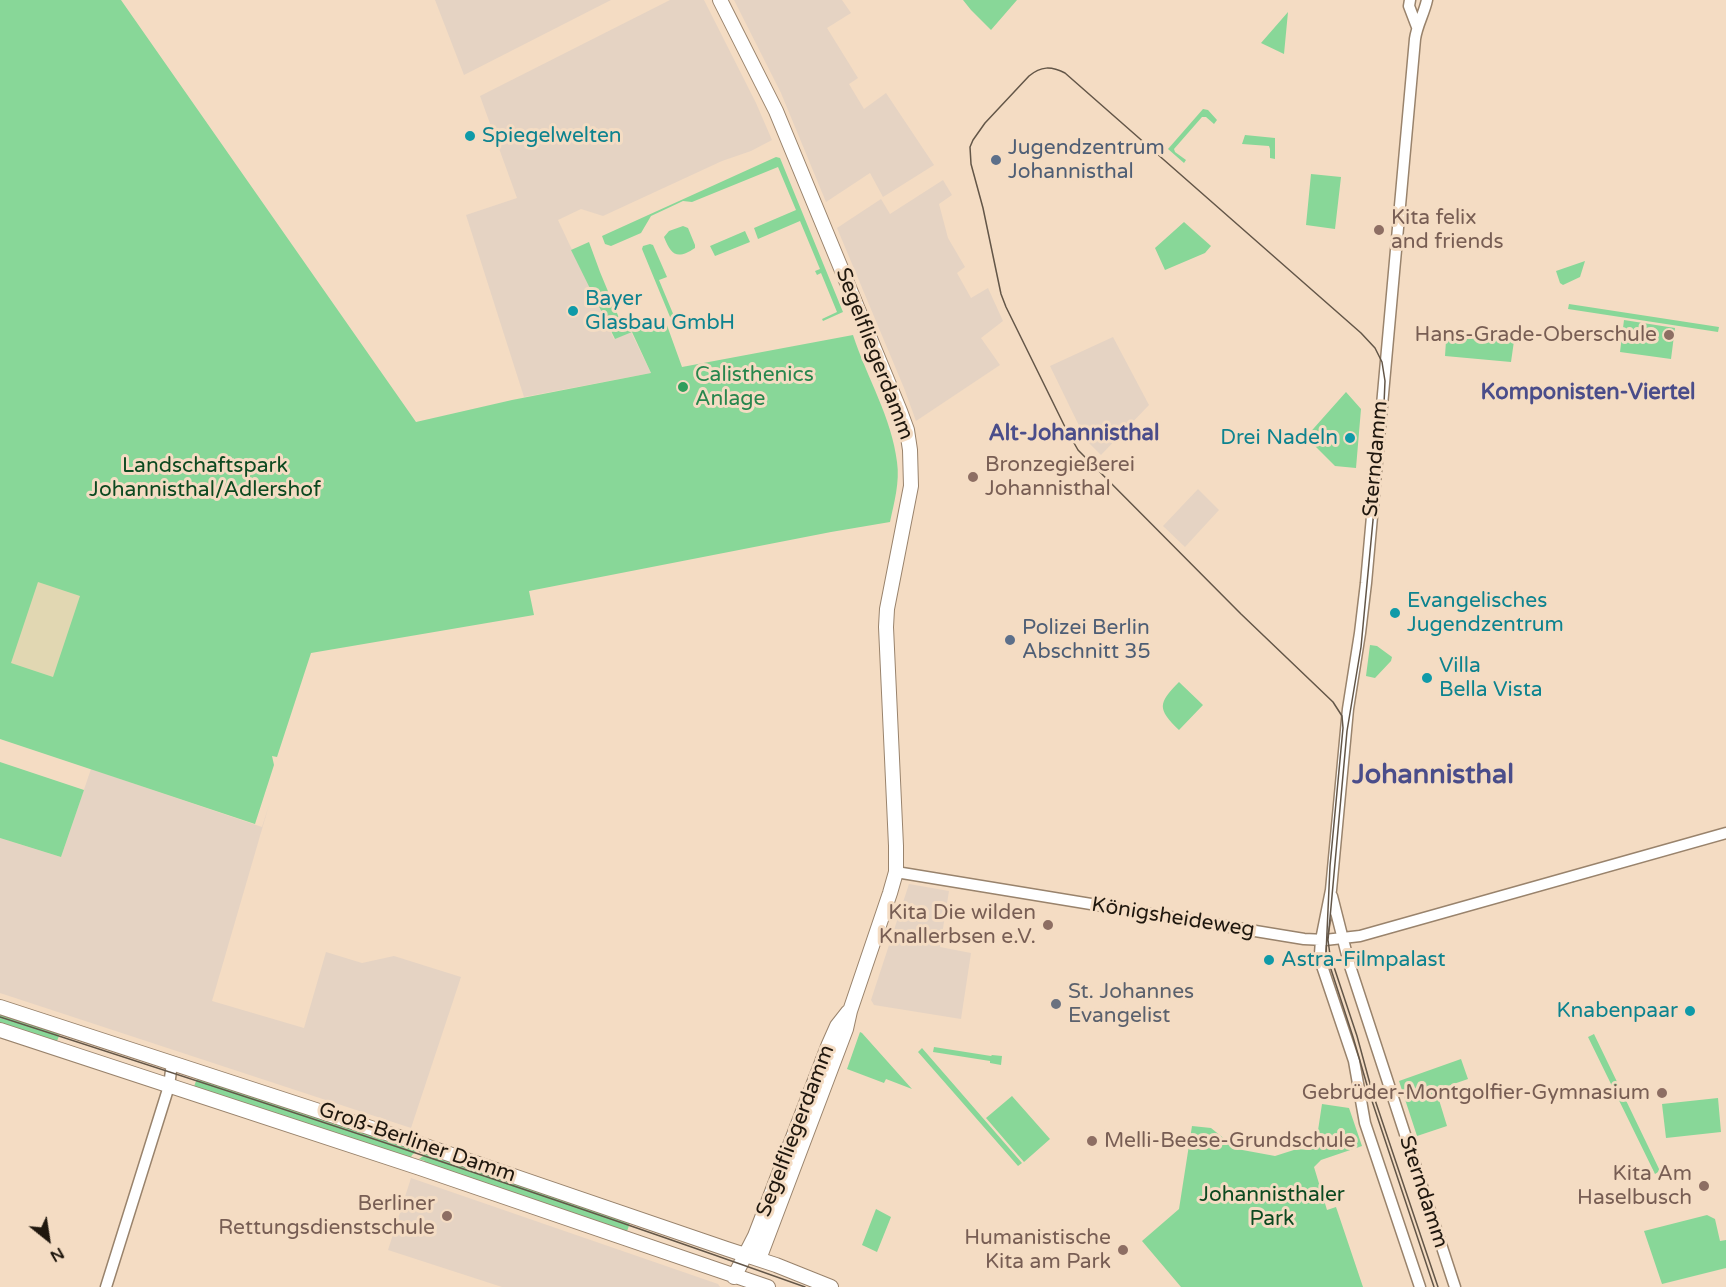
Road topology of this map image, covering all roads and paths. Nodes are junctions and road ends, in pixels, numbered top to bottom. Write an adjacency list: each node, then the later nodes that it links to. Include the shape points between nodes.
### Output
1 (720, 0): 6 (main road, Segelfliegerdamm, via 776,111 908,438 911,486 886,627)
2 (1410, 0): 4 (street, Sterndamm)
3 (1427, 0): 4 (street, Sterndamm)
4 (1417, 27): 7 (street, Sterndamm, via 1365,594 1348,709)
5 (1726, 833): 8 (street, Königsheideweg)
6 (896, 873): 9 (street, Königsheideweg); 14 (main road, Segelfliegerdamm, via 850,1011 829,1044 755,1236)
7 (1331, 890): 8 (street, Sterndamm); 9 (street, Sterndamm)
8 (1342, 939): 9 (street, Königsheideweg); 20 (street, Sterndamm)
9 (1321, 940): 19 (street, Sterndamm, via 1322,966 1353,1060 1365,1123)
10 (0, 1007): 12 (main road, Groß-Berliner Damm)
11 (0, 1030): 13 (main road, Groß-Berliner Damm)
12 (172, 1063): 13 (street); 14 (main road, Groß-Berliner Damm)
13 (169, 1086): 15 (main road, Groß-Berliner Damm); 16 (street)
14 (753, 1256): 15 (main road); 18 (main road, Groß-Berliner Damm)
15 (734, 1277): 17 (main road, Groß-Berliner Damm)
16 (106, 1287)
17 (768, 1287)
18 (831, 1287)
19 (1420, 1287)
20 (1455, 1287)

